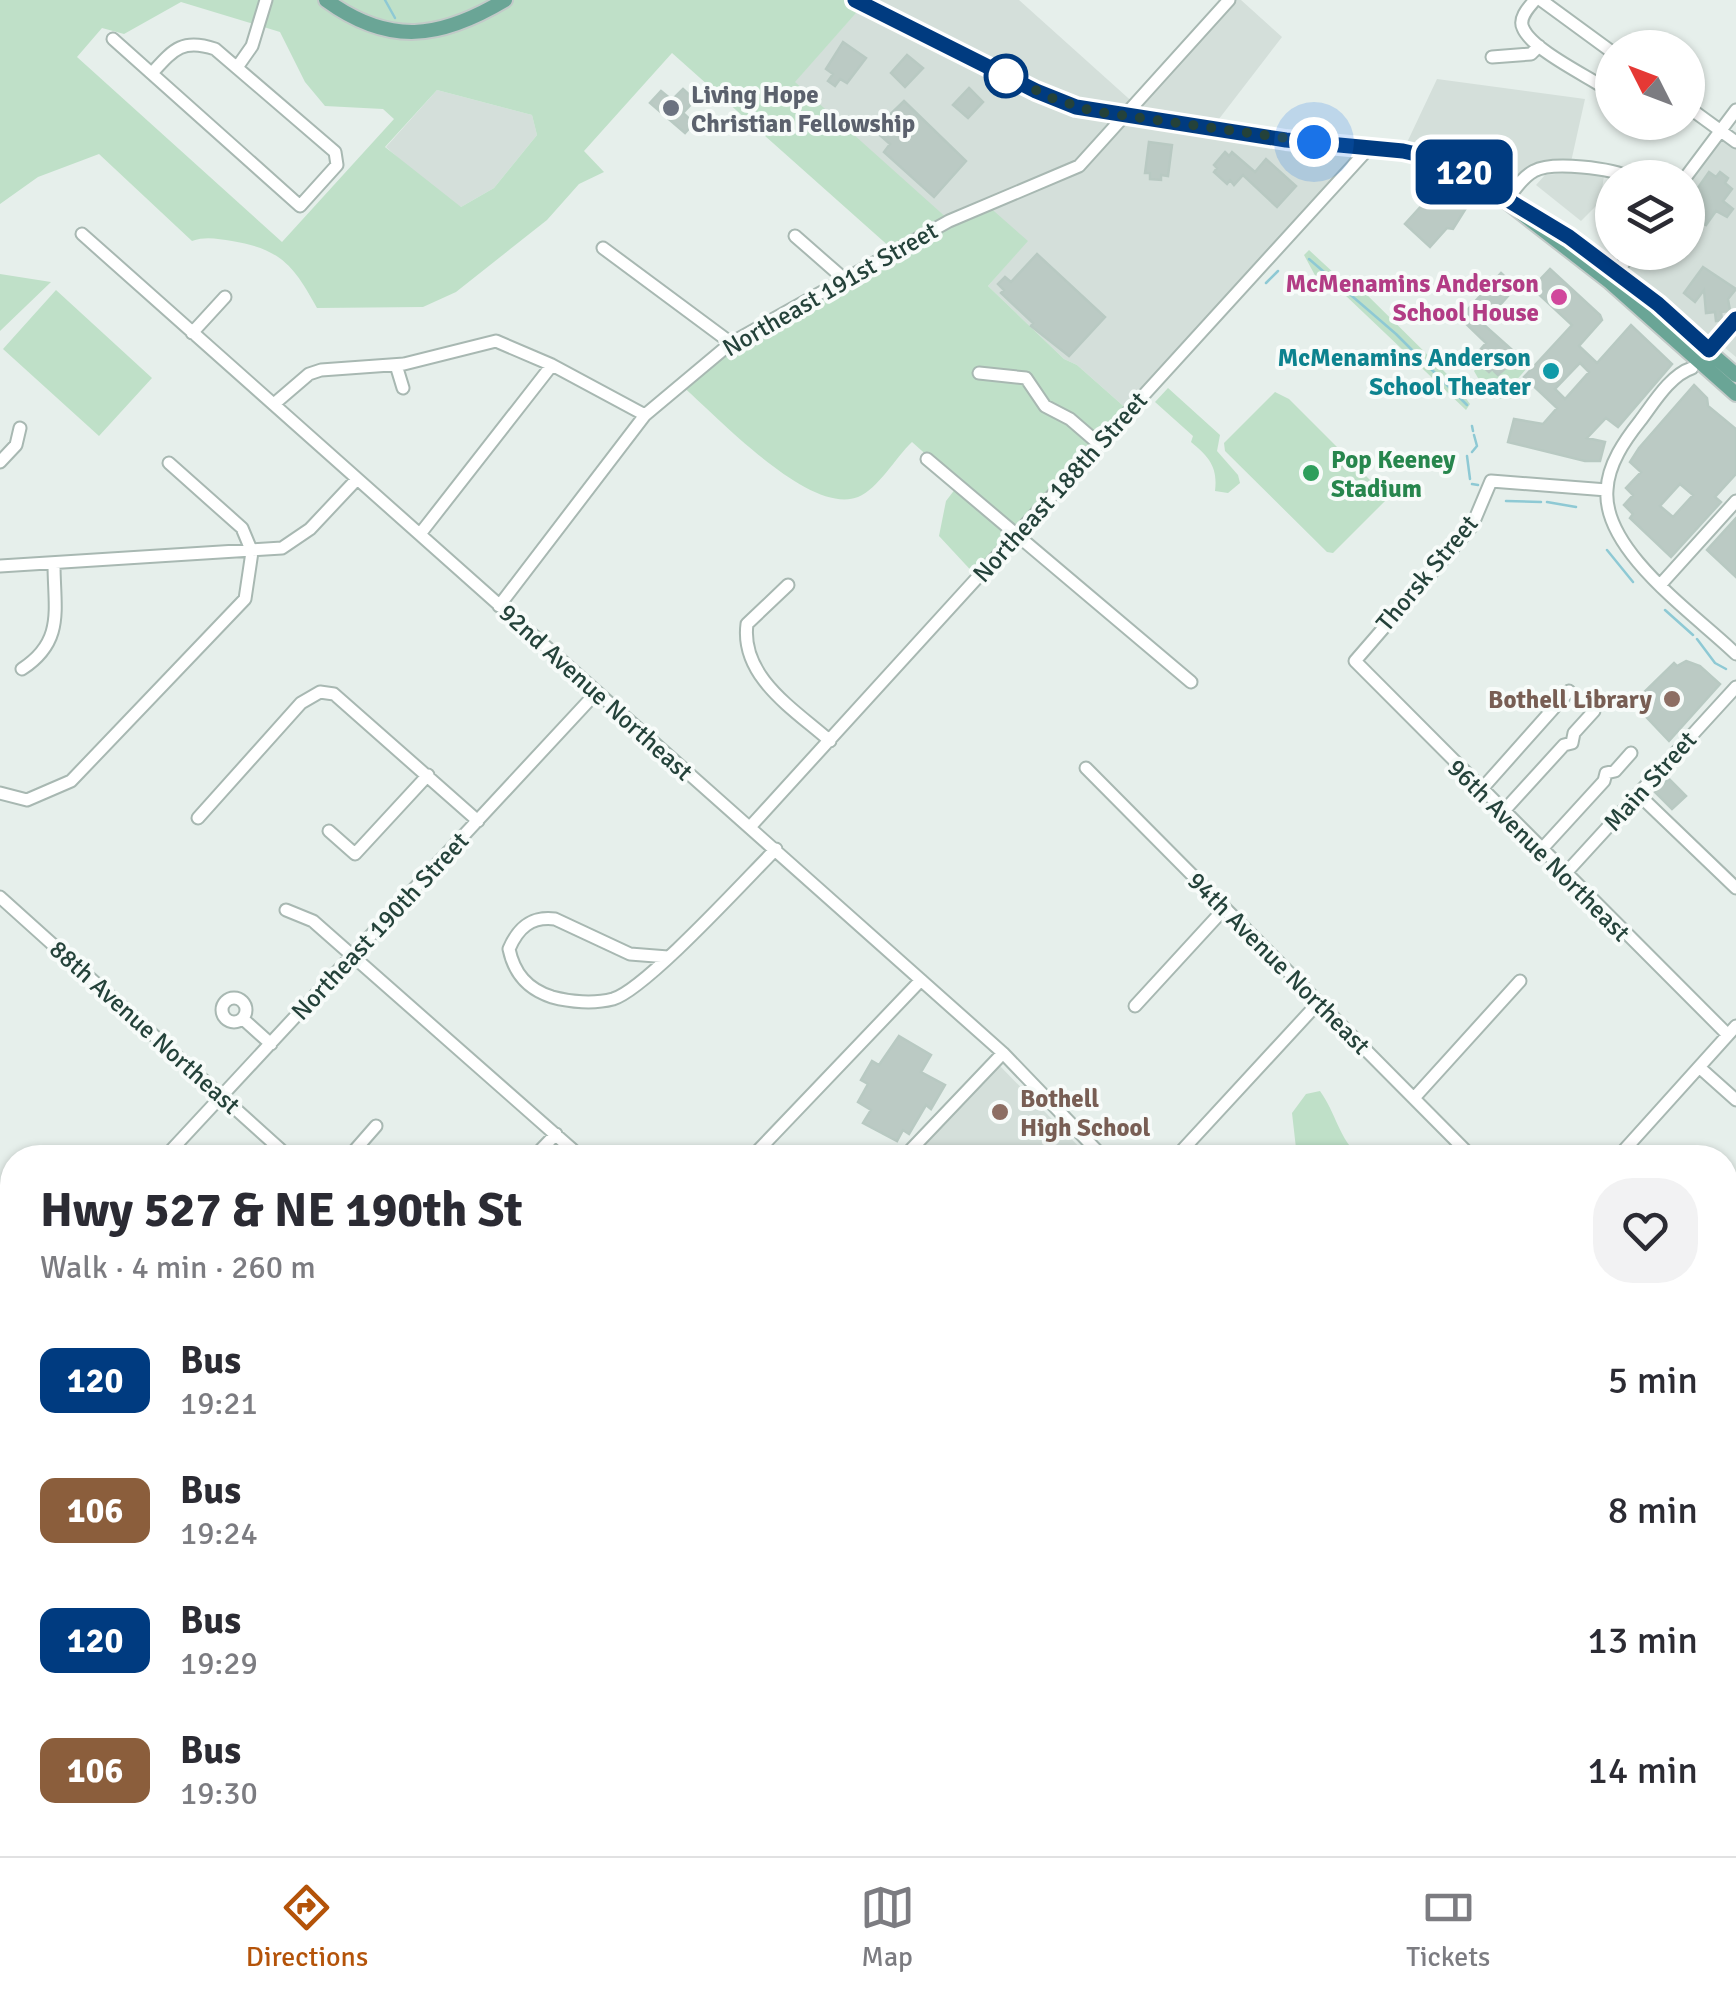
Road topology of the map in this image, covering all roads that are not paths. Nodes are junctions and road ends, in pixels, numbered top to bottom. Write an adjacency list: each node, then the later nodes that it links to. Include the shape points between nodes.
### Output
1 (266, 0): 11 (street, via 252,46)
2 (326, 0): 3 (main road, via 380,29 424,34)
3 (504, 0)
4 (855, 0): 15 (main road, via 1052,98)
5 (1230, 0): 15 (street)
6 (1538, 0): 8 (street); 9 (street, via 1522,19)
7 (113, 39): 12 (street)
8 (1595, 40)
9 (1539, 46): 10 (street, via 1531,54); 13 (street)
10 (1492, 57)
11 (238, 66): 12 (street, via 197,43 171,52); 12 (street, via 335,152 337,166 300,206)
12 (152, 73)
13 (1595, 82)
14 (1736, 110): 17 (street)
15 (1123, 116): 19 (main road); 27 (street, Northeast 191st Street, via 1078,166 949,220)
16 (1705, 119): 17 (street)
17 (1720, 130): 18 (street); 20 (street)
18 (1736, 142)
19 (1369, 148): 22 (main road, via 1442,160); 42 (street, Northeast 188th Street)
20 (1698, 160)
21 (1595, 169): 22 (street, via 1540,168)
22 (1506, 201): 26 (main road); 32 (main road)
23 (82, 234): 30 (street, 92nd Avenue Northeast)
24 (795, 236): 27 (street)
25 (603, 248): 31 (street)
26 (1617, 272): 32 (main road)
27 (843, 278): 31 (street, Northeast 191st Street)
28 (224, 297): 30 (street)
29 (1736, 319): 32 (street)
30 (192, 333): 39 (street, 92nd Avenue Northeast)
31 (730, 343): 40 (street, Northeast 191st Street)
32 (1700, 359): 36 (main road); 38 (main road); 47 (street, via 1624,440)
33 (396, 364): 34 (street, via 496,342); 37 (street); 39 (street, via 321,370)
34 (552, 364): 40 (street); 49 (street)
35 (979, 373): 42 (street, via 1026,378 1045,406)
36 (1736, 375)
37 (403, 388)
38 (1736, 394)
39 (274, 404): 46 (street, 92nd Avenue Northeast)
40 (645, 415): 56 (street, Northeast 191st Street)
41 (20, 428): 44 (street, via 16,445)
42 (1099, 444): 50 (street, Northeast 188th Street)
43 (926, 459): 50 (street)
44 (0, 462)
45 (170, 463): 51 (street, via 242,528)
46 (357, 479): 49 (street, 92nd Avenue Northeast); 51 (street, via 296,542)
47 (1606, 490): 55 (street, via 1624,546); 58 (street, Thorsk Street, via 1491,481 1472,526)
48 (1736, 502): 55 (street)
49 (420, 534): 56 (street, 92nd Avenue Northeast)
50 (1015, 536): 60 (street); 65 (street, Northeast 188th Street)
51 (252, 552): 52 (street); 70 (street, via 245,599 88,766 26,800)
52 (54, 564): 53 (street); 59 (street, via 54,636)
53 (0, 566)
54 (788, 584): 65 (street, via 748,624 750,652 764,682)
55 (1660, 584): 57 (street)
56 (500, 606): 63 (street, 92nd Avenue Northeast)
57 (1736, 654)
58 (1355, 662): 69 (street, 96th Avenue Northeast)
59 (22, 670)
60 (1191, 682)
61 (1736, 687): 71 (street, Main Street)
62 (1570, 691): 69 (street)
63 (594, 694): 74 (street, Northeast 190th Street); 75 (street, 92nd Avenue Northeast)
64 (1594, 711): 72 (street, via 1572,743)
65 (830, 741): 75 (street, Northeast 188th Street)
66 (1631, 752): 78 (street)
67 (1086, 768): 82 (street, 94th Avenue Northeast)
68 (428, 775): 73 (street, via 334,694 320,692 307,696); 74 (street); 76 (street, via 355,854)
69 (1480, 790): 72 (street, 96th Avenue Northeast)
70 (0, 793)
71 (1638, 794): 79 (street, Main Street); 80 (street)
72 (1502, 813): 78 (street, 96th Avenue Northeast)
73 (198, 818)
74 (478, 821): 84 (street, Northeast 190th Street)
75 (750, 827): 77 (street, 92nd Avenue Northeast)
76 (329, 832)
77 (776, 849): 85 (street); 86 (street, 92nd Avenue Northeast)
78 (1540, 851): 79 (street, 96th Avenue Northeast)
79 (1564, 875): 91 (street, 96th Avenue Northeast)
80 (1736, 888)
81 (0, 896): 95 (street, 88th Avenue Northeast)
82 (1225, 908): 88 (street, 94th Avenue Northeast); 89 (street)
83 (286, 910): 84 (street, via 313,922)
84 (353, 956): 92 (street, Northeast 190th Street); 99 (street)
85 (668, 957): 85 (street, via 630,954 543,918 522,928 508,949 522,980 572,1002 615,998)
86 (921, 980): 93 (street, 92nd Avenue Northeast); 105 (street)
87 (1520, 981): 96 (street)
88 (1318, 1002): 96 (street, 94th Avenue Northeast); 108 (street)
89 (1136, 1006)
90 (243, 1019): 92 (street)
91 (1732, 1031): 94 (street)
92 (271, 1044): 95 (street, Northeast 190th Street)
93 (1003, 1054): 106 (street); 107 (street, 92nd Avenue Northeast)
94 (1699, 1067): 97 (street); 110 (street)
95 (222, 1096): 100 (street, Northeast 190th Street); 101 (street, 88th Avenue Northeast)
96 (1414, 1098): 109 (street, 94th Avenue Northeast)
97 (1736, 1100)
98 (376, 1126): 102 (street)
99 (556, 1134): 103 (street); 104 (street)
100 (176, 1145)
101 (276, 1145)
102 (359, 1145)
103 (545, 1145)
104 (568, 1145)
105 (763, 1145)
106 (916, 1145)
107 (1091, 1145)
108 (1187, 1145)
109 (1460, 1145)
110 (1630, 1145)

